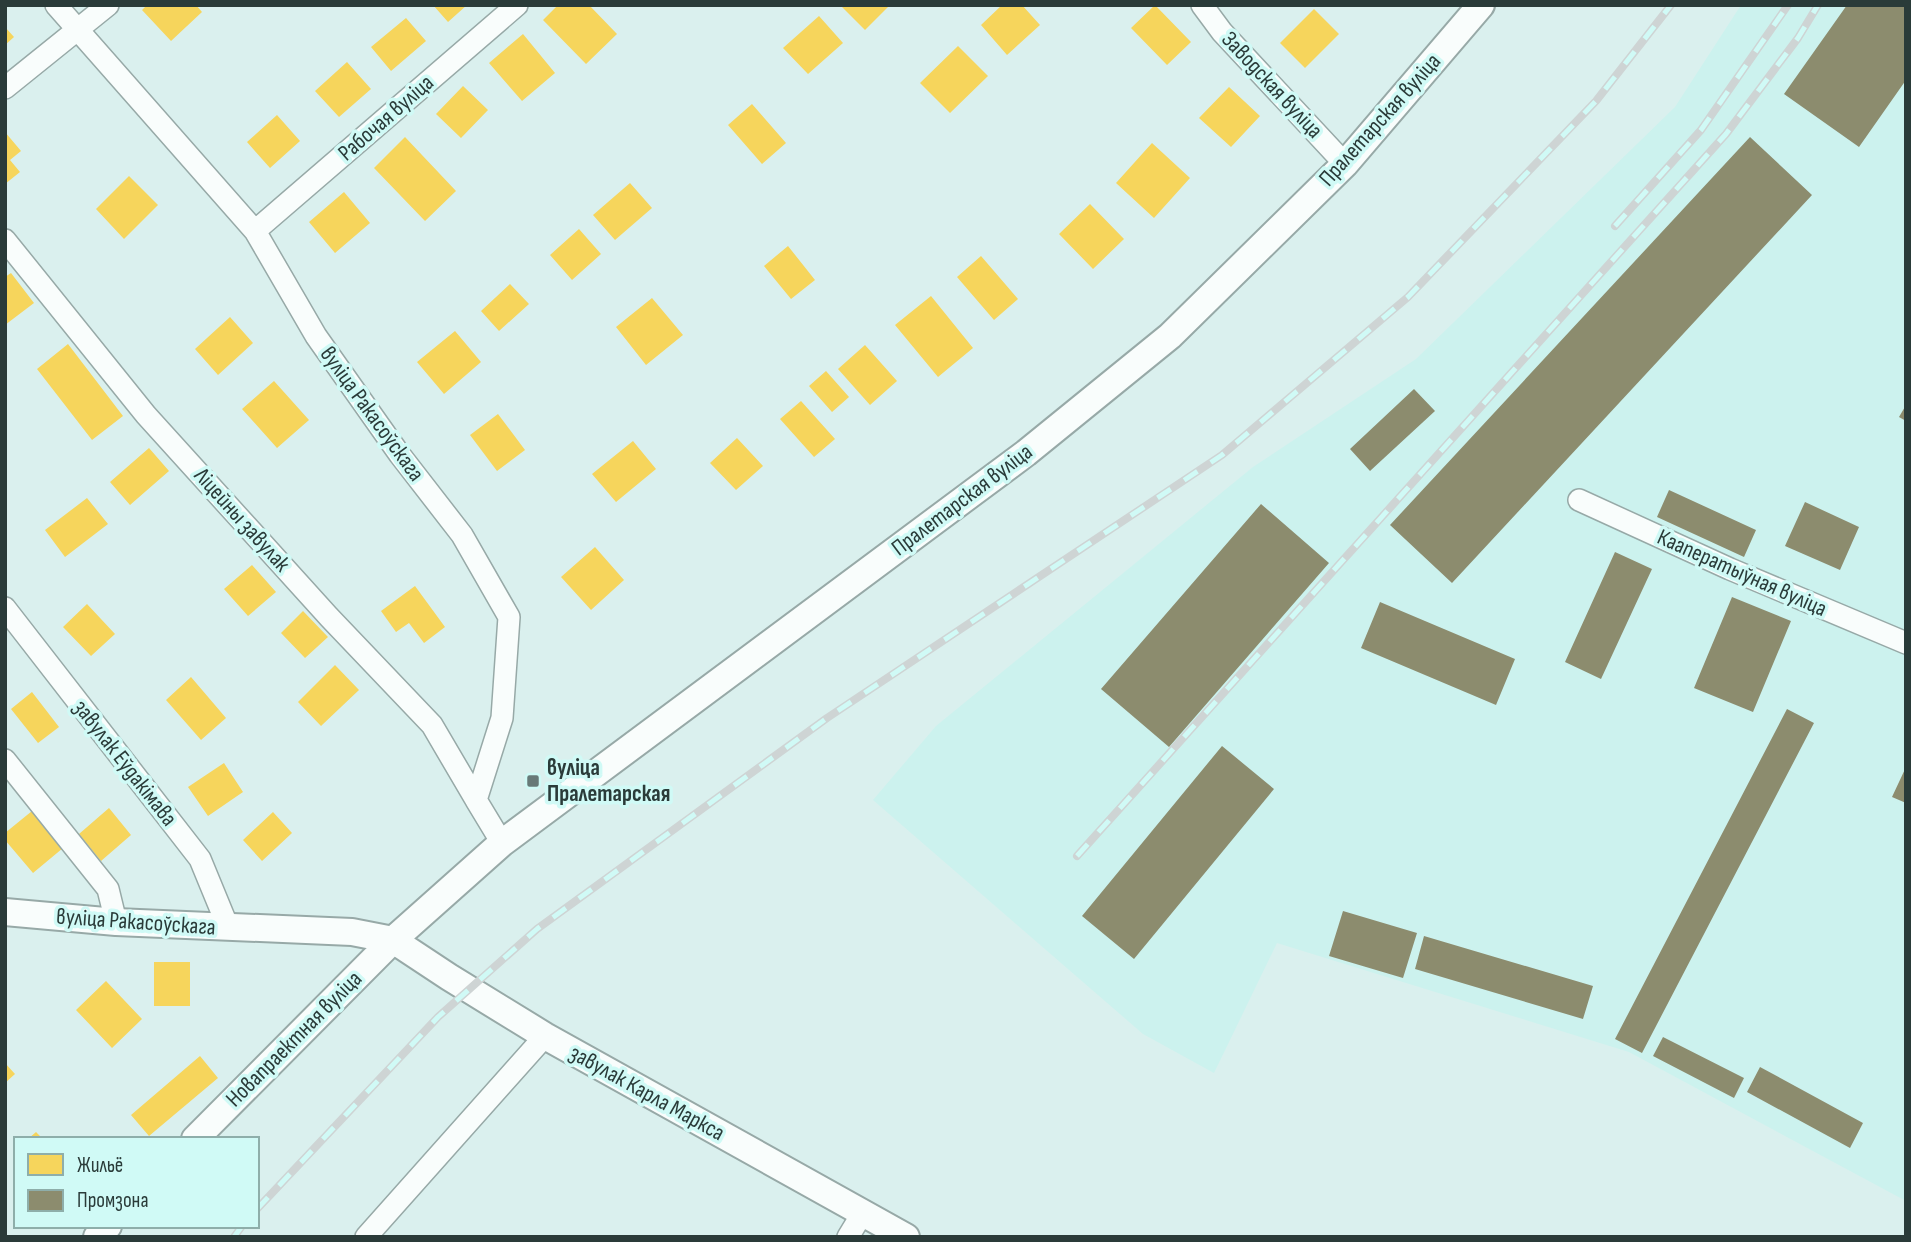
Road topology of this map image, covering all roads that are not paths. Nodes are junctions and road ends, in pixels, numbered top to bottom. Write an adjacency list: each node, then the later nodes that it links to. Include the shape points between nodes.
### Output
1 (56, 5): 6 (street, вуліца Ракасоўскага)
2 (108, 5): 6 (street)
3 (517, 5): 9 (street, Рабочая вуліца)
4 (1202, 5): 8 (street, Заводская вуліца)
5 (1481, 5): 8 (street, Пралетарская вуліца)
6 (78, 31): 7 (street); 9 (street, вуліца Ракасоўскага)
7 (5, 88)
8 (1345, 164): 16 (street, Пралетарская вуліца, via 1170,336 1036,444)
9 (255, 231): 15 (street, вуліца Ракасоўскага, via 316,336 462,535 509,617 502,718)
10 (5, 240): 15 (street, Ліцейны завулак, via 146,415 432,725)
11 (1579, 500): 13 (street, Кааператыўная вуліца)
12 (5, 608): 19 (street, завулак Еўдакімава, via 200,859)
13 (1906, 643)
14 (5, 760): 18 (street, via 108,889)
15 (476, 800): 16 (street)
16 (502, 843): 20 (street, Пралетарская вуліца)
17 (5, 912): 18 (street, вуліца Ракасоўскага)
18 (116, 922): 19 (street, вуліца Ракасоўскага)
19 (228, 928): 20 (street, вуліца Ракасоўскага, via 352,932)
20 (393, 940): 21 (street, завулак Карла Маркса); 22 (street, Новапраектная вуліца)
21 (545, 1035): 23 (street, завулак Карла Маркса); 24 (street)
22 (197, 1137)
23 (862, 1214): 25 (street); 26 (street, завулак Карла Маркса)
24 (366, 1237)
25 (848, 1237)
26 (906, 1237)

